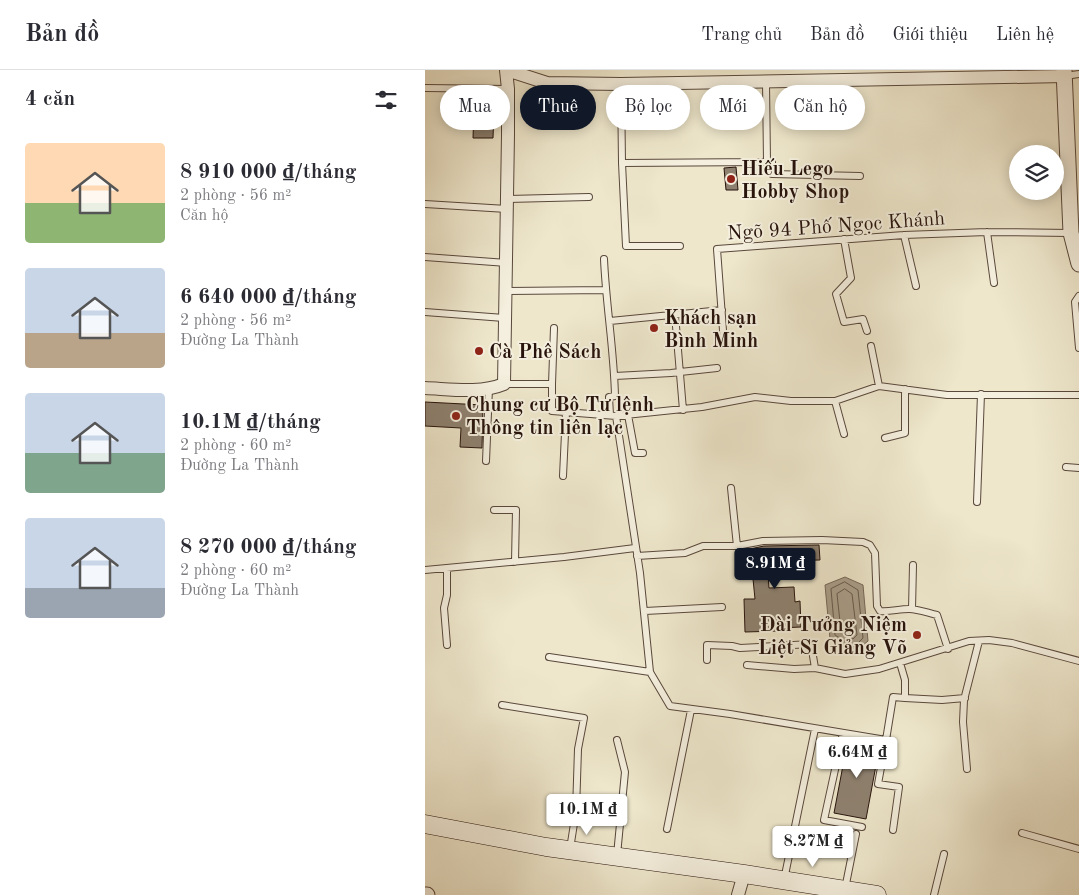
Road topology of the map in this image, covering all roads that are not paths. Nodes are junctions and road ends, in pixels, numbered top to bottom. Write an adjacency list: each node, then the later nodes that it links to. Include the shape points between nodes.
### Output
1 (506, 70): 4 (street, via 547,83); 5 (street)
2 (1069, 73): 3 (street); 16 (street)
3 (766, 83): 4 (street); 10 (lane)
4 (621, 84): 9 (lane)
5 (508, 85)
6 (425, 88): 7 (lane)
7 (440, 88)
8 (508, 130): 14 (street)
9 (622, 162): 10 (lane); 19 (lane, via 626,246)
10 (767, 162): 11 (lane, via 772,162 772,174)
11 (860, 176)
12 (589, 197): 14 (lane)
13 (425, 204): 14 (lane)
14 (507, 204): 22 (street)
15 (987, 232): 16 (lane, Ngõ 94 Phố Ngọc Khánh); 17 (lane, Ngõ 94 Phố Ngọc Khánh); 24 (lane)
16 (1071, 233): 23 (street)
17 (904, 234): 18 (lane, Ngõ 94 Phố Ngọc Khánh); 25 (lane)
18 (844, 239): 29 (lane, Ngõ 94 Phố Ngọc Khánh, via 717,249); 35 (lane, via 851,278 836,294 844,322 863,319)
19 (680, 246)
20 (425, 257): 22 (lane)
21 (604, 259): 26 (lane)
22 (507, 262): 27 (street)
23 (1079, 264)
24 (994, 283)
25 (916, 286)
26 (606, 290): 27 (lane); 33 (lane)
27 (507, 291): 32 (street)
28 (1079, 296): 38 (lane, via 1075,302)
29 (722, 310): 31 (lane); 36 (lane)
30 (425, 312): 32 (lane)
31 (675, 314): 33 (lane); 40 (lane)
32 (505, 318): 42 (street)
33 (610, 321): 41 (lane)
34 (554, 328): 43 (lane)
35 (867, 331)
36 (724, 344)
37 (871, 346): 44 (lane)
38 (1079, 348)
39 (717, 368): 40 (lane)
40 (679, 372): 41 (lane); 51 (lane)
41 (615, 376): 54 (lane, via 615,396 609,397)
42 (504, 384): 43 (lane); 46 (street)
43 (552, 384): 52 (lane, via 552,411)
44 (879, 386): 47 (lane); 50 (lane)
45 (425, 388): 46 (street)
46 (489, 388): 58 (lane)
47 (905, 390): 48 (lane, via 947,395); 56 (lane, via 905,433)
48 (981, 394): 49 (lane); 63 (lane)
49 (1079, 395)
50 (835, 401): 51 (lane, via 755,397); 55 (lane)
51 (683, 410): 53 (lane)
52 (567, 412): 54 (lane); 61 (lane)
53 (628, 415): 54 (lane); 57 (lane, via 635,453)
54 (613, 416): 66 (lane)
55 (844, 434)
56 (885, 438)
57 (643, 453)
58 (486, 461)
59 (1066, 467): 60 (lane)
60 (1079, 468)
61 (563, 476)
62 (731, 488): 65 (lane)
63 (977, 502)
64 (494, 510): 68 (lane, via 516,510)
65 (737, 546): 67 (lane, via 703,546 685,553); 73 (lane, via 763,541 863,542 870,545 875,553 877,606 880,611)
66 (635, 548): 67 (lane); 68 (lane)
67 (637, 556): 74 (lane)
68 (515, 562): 70 (lane)
69 (913, 566): 73 (lane)
70 (447, 568): 71 (lane); 76 (lane, via 444,608)
71 (425, 570)
72 (722, 607): 74 (lane)
73 (911, 609): 77 (lane, via 937,615)
74 (645, 612): 84 (lane)
75 (979, 640): 77 (lane); 80 (lane, via 1012,643); 86 (lane)
76 (447, 645)
77 (948, 649): 81 (lane)
78 (549, 657): 84 (lane)
79 (707, 660): 83 (lane, via 707,645 740,648 811,644)
80 (1079, 661)
81 (900, 663): 83 (lane, via 845,674); 85 (lane, via 905,680)
82 (747, 665): 83 (lane)
83 (815, 668)
84 (650, 672): 88 (lane, via 671,706)
85 (905, 698): 86 (lane); 92 (lane, via 893,697)
86 (965, 698): 93 (lane, via 963,722)
87 (502, 705): 101 (lane, via 584,718 578,749 576,811)
88 (691, 710): 89 (lane); 96 (lane)
89 (815, 729): 90 (lane); 105 (lane)
90 (843, 733): 92 (lane); 95 (lane, via 824,820)
91 (617, 740): 103 (lane, via 625,772)
92 (886, 740): 97 (lane, via 879,784 899,787)
93 (967, 769)
94 (425, 824): 101 (main road)
95 (862, 827)
96 (667, 829)
97 (893, 830)
98 (1022, 833): 100 (lane)
99 (856, 834): 106 (lane)
100 (1079, 849)
101 (569, 850): 103 (main road)
102 (944, 854): 109 (lane)
103 (617, 857): 104 (main road)
104 (744, 874): 105 (main road); 107 (street)
105 (784, 880): 106 (main road)
106 (844, 890): 108 (main road)
107 (738, 895)
108 (877, 895)
109 (934, 895)

